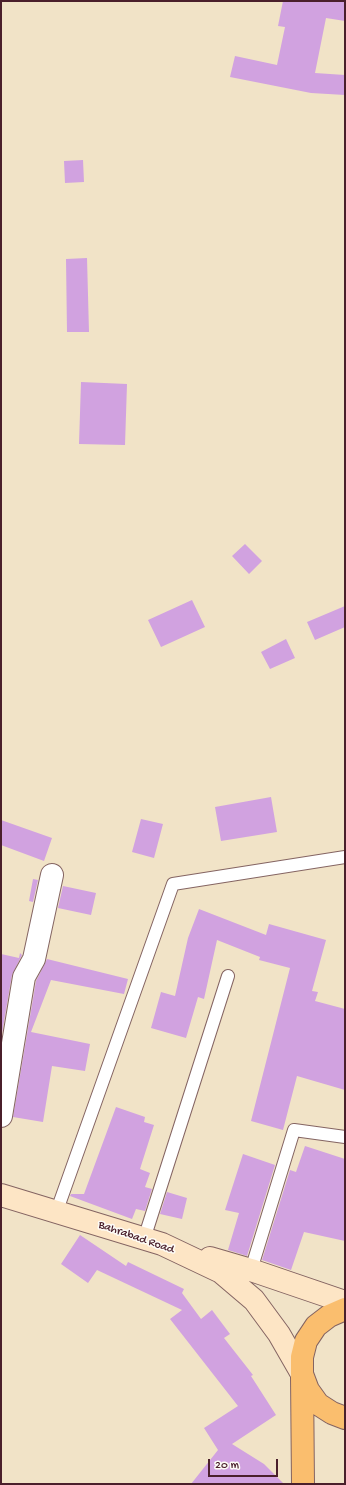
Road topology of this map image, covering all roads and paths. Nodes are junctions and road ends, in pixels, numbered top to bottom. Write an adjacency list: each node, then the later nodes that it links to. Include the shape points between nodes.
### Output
1 (345, 857): 7 (lane, via 173,884)
2 (52, 875): 4 (street, via 34,959 24,977)
3 (228, 976): 8 (lane)
4 (1, 1116)
5 (345, 1137): 9 (lane, via 294,1130)
6 (1, 1195): 7 (main road, Bahrabad Road)
7 (56, 1213): 8 (main road, Bahrabad Road)
8 (153, 1241): 9 (main road); 12 (main road, Bahrabad Road, via 221,1272 254,1300 279,1334)
9 (251, 1270): 10 (main road)
10 (345, 1302)
11 (345, 1309): 12 (main road, via 329,1316 316,1326 306,1341)
12 (302, 1374): 13 (main road, via 308,1390 318,1404); 14 (main road, Bahrabad Road)
13 (345, 1418)
14 (303, 1484)

